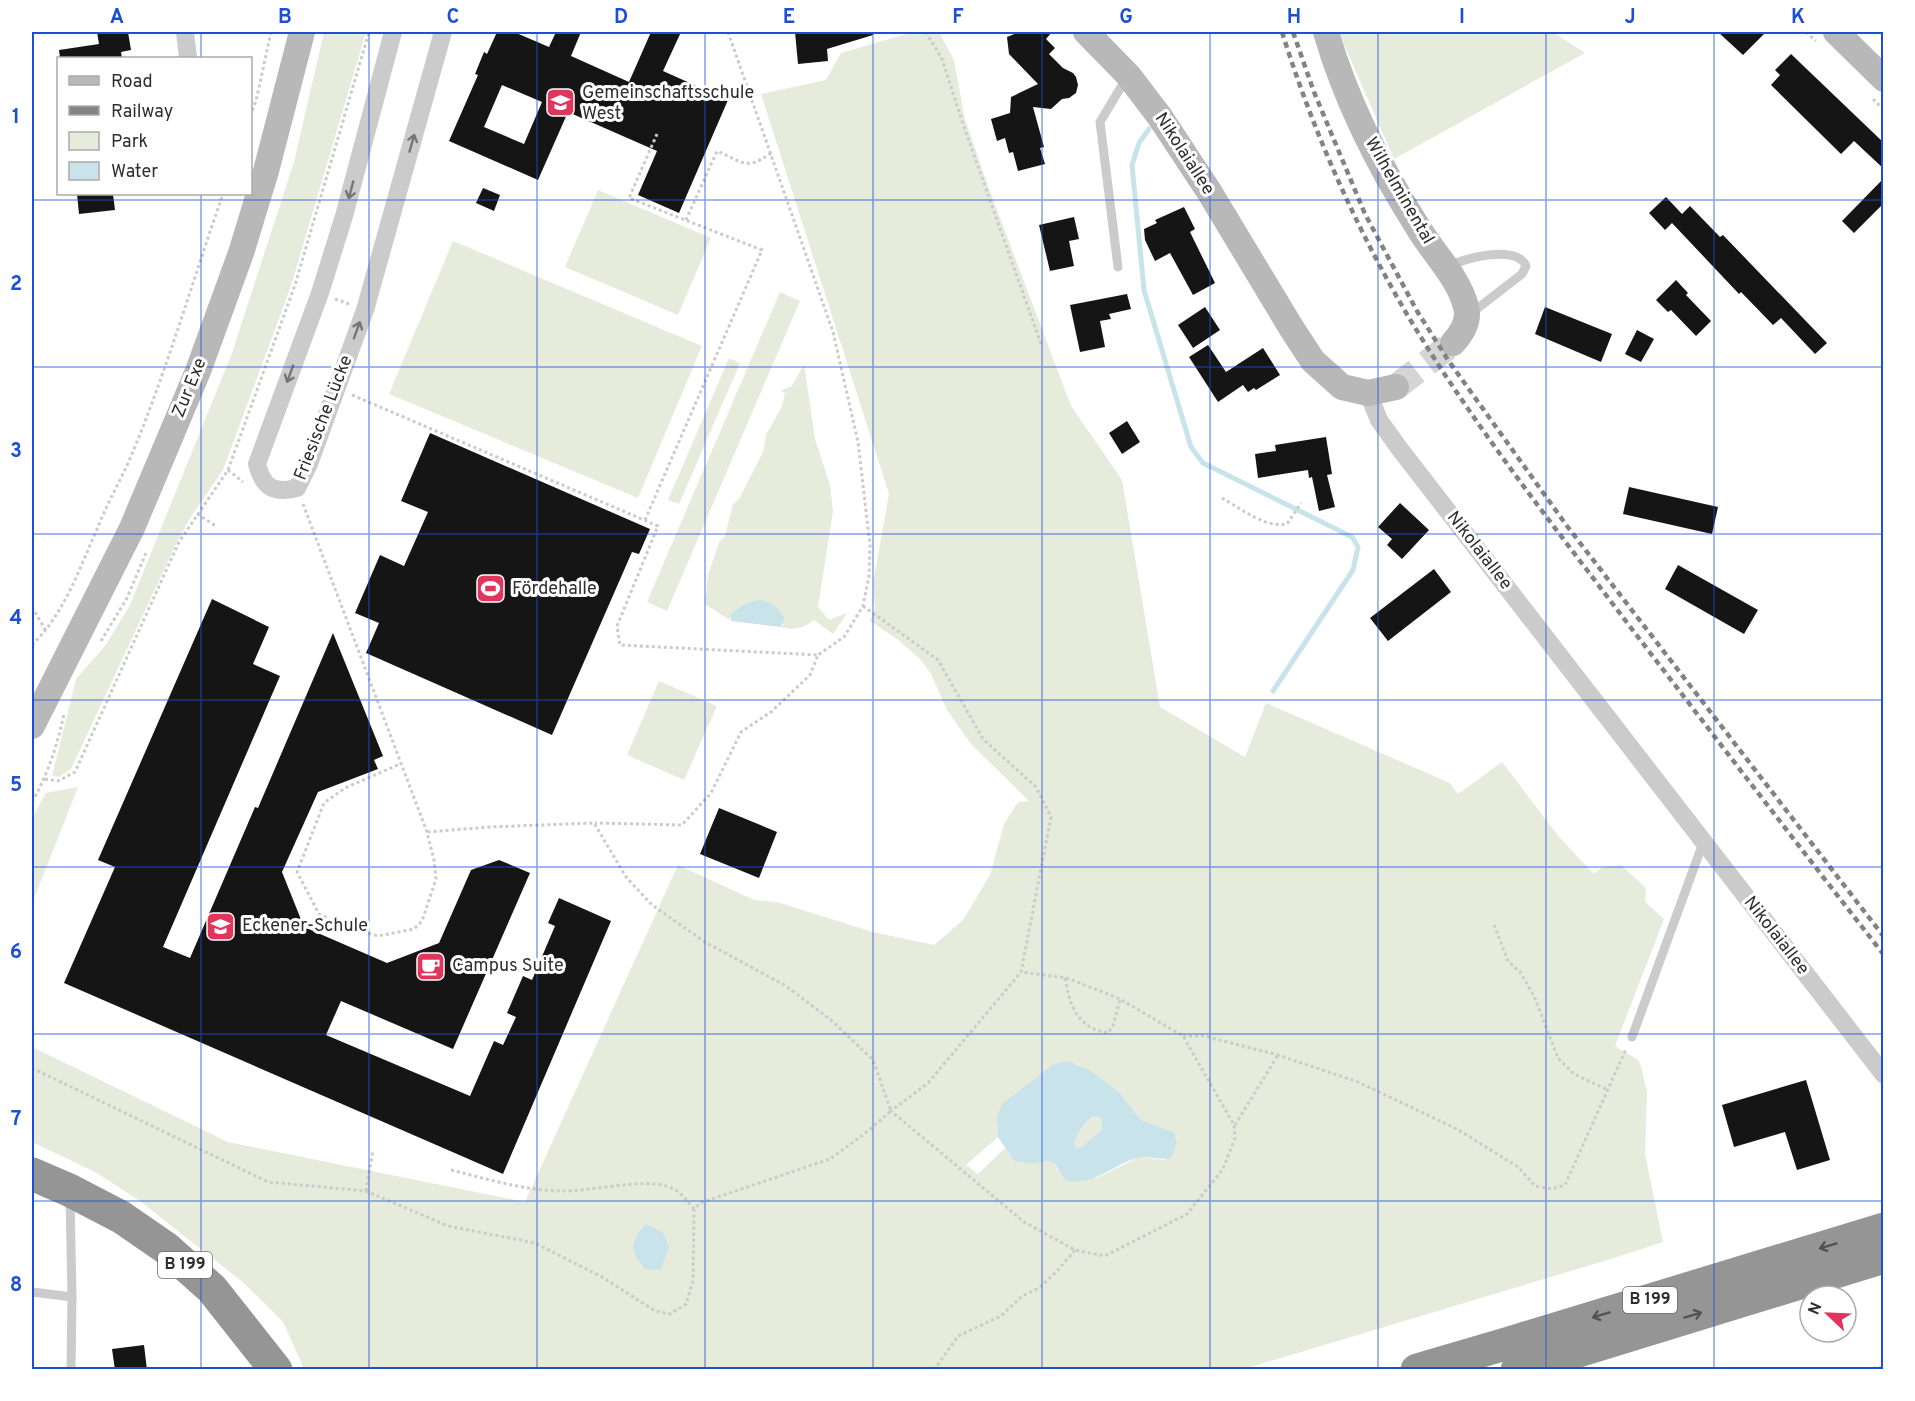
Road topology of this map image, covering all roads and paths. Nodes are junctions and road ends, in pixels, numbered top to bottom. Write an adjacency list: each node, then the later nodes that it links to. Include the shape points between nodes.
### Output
1 (185, 32): 12 (street)
2 (271, 32): 16 (path)
3 (302, 32): 43 (street, Zur Exe, via 241,253 198,371 132,528)
4 (369, 32): 30 (path, via 295,285)
5 (393, 32): 32 (street, Friesische Lücke, one-way to 32, via 344,216 257,464 261,478 269,486 282,491)
6 (443, 32): 28 (street, Friesische Lücke, one-way to 6, via 365,310)
7 (729, 32): 19 (path)
8 (926, 32): 26 (path, via 942,59)
9 (1086, 32): 13 (street, Nikolaiallee)
10 (1326, 32): 23 (street, Wilhelminental, via 1352,104 1385,172)
11 (1836, 32): 14 (street)
12 (188, 57)
13 (1128, 75): 22 (lane, via 1100,122); 29 (street, Nikolaiallee, via 1210,193 1313,361 1342,387)
14 (1884, 79)
15 (252, 99): 16 (path)
16 (256, 100): 17 (path)
17 (252, 111)
18 (657, 134): 21 (path, via 629,198)
19 (771, 153): 21 (path, via 749,165 717,151); 38 (path, via 833,332 858,442 870,545)
20 (223, 195): 40 (path, via 129,460 73,586)
21 (686, 220): 36 (path, via 762,250)
22 (1118, 267)
23 (1446, 269): 24 (street, Wilhelminental); 24 (lane, via 1459,260 1489,255 1523,260 1526,266 1522,274 1478,308)
24 (1467, 310): 25 (street, via 1462,332)
25 (1453, 343)
26 (1041, 344)
27 (1396, 387): 29 (street)
28 (336, 388): 32 (street, Friesische Lücke); 36 (path)
29 (1368, 393): 48 (street, Nikolaiallee, via 1379,420 1399,448)
30 (228, 470): 31 (path); 35 (path)
31 (246, 484)
32 (297, 488): 44 (path)
33 (1222, 498): 34 (path, via 1276,526 1287,524)
34 (1301, 503)
35 (197, 514): 37 (path); 45 (path, via 179,542 75,772 58,781)
36 (645, 520): 42 (path, via 658,526 617,626 620,645)
37 (216, 526)
38 (863, 606): 42 (path, via 844,637); 50 (path, via 938,660 983,739 1036,787 1051,817)
39 (32, 607): 40 (path)
40 (46, 631): 41 (path)
41 (32, 645)
42 (818, 655): 46 (path, via 810,675 771,712 741,732 711,793 682,825)
43 (32, 726)
44 (400, 764): 47 (path); 47 (path, via 345,788 324,803 297,872 319,914 378,936 414,929 422,921 436,879)
45 (45, 779)
46 (594, 823): 47 (path); 59 (path, via 626,877 652,905 705,942 786,986 831,1020 873,1060)
47 (427, 832)
48 (1703, 843): 54 (lane); 57 (street, Nikolaiallee)
49 (1494, 926): 58 (path, via 1508,961 1520,972 1534,996 1557,1058 1574,1074)
50 (1021, 972): 51 (path); 59 (path, via 928,1083)
51 (1065, 978): 52 (path); 52 (path, via 1074,1011 1094,1030 1108,1034)
52 (1120, 999): 53 (path)
53 (1183, 1036): 55 (path, via 1204,1036); 60 (path)
54 (1632, 1037): 58 (path)
55 (1278, 1055): 58 (path, via 1358,1083 1457,1129 1518,1167 1535,1186 1552,1189 1565,1185); 60 (path)
56 (32, 1068): 65 (path, via 268,1182)
57 (1884, 1075)
58 (1608, 1090)
59 (891, 1111): 66 (path, via 830,1159 700,1203); 68 (path, via 1024,1221)
60 (1234, 1125): 68 (path, via 1235,1138 1223,1168 1187,1214 1105,1256)
61 (373, 1150): 65 (path)
62 (451, 1170): 66 (path, via 514,1186 561,1191 664,1185 680,1192)
63 (32, 1174): 64 (highway, B 199)
64 (69, 1190): 71 (lane); 74 (highway, B 199, via 121,1217 166,1248 213,1289)
65 (366, 1191): 66 (path, via 448,1226 535,1243 604,1278 655,1311 670,1314 686,1304 693,1281)
66 (693, 1209)
67 (1884, 1229): 76 (highway, B 199, one-way to 76)
68 (1075, 1250): 75 (path, via 1039,1288 1022,1296 1001,1316 958,1336)
69 (1884, 1257): 77 (highway, B 199, one-way to 69)
70 (32, 1292): 71 (lane)
71 (72, 1297): 73 (lane)
72 (1884, 1366): 78 (path)
73 (71, 1370)
74 (276, 1370)
75 (934, 1370)
76 (1417, 1370)
77 (1517, 1370)
78 (1855, 1370)

